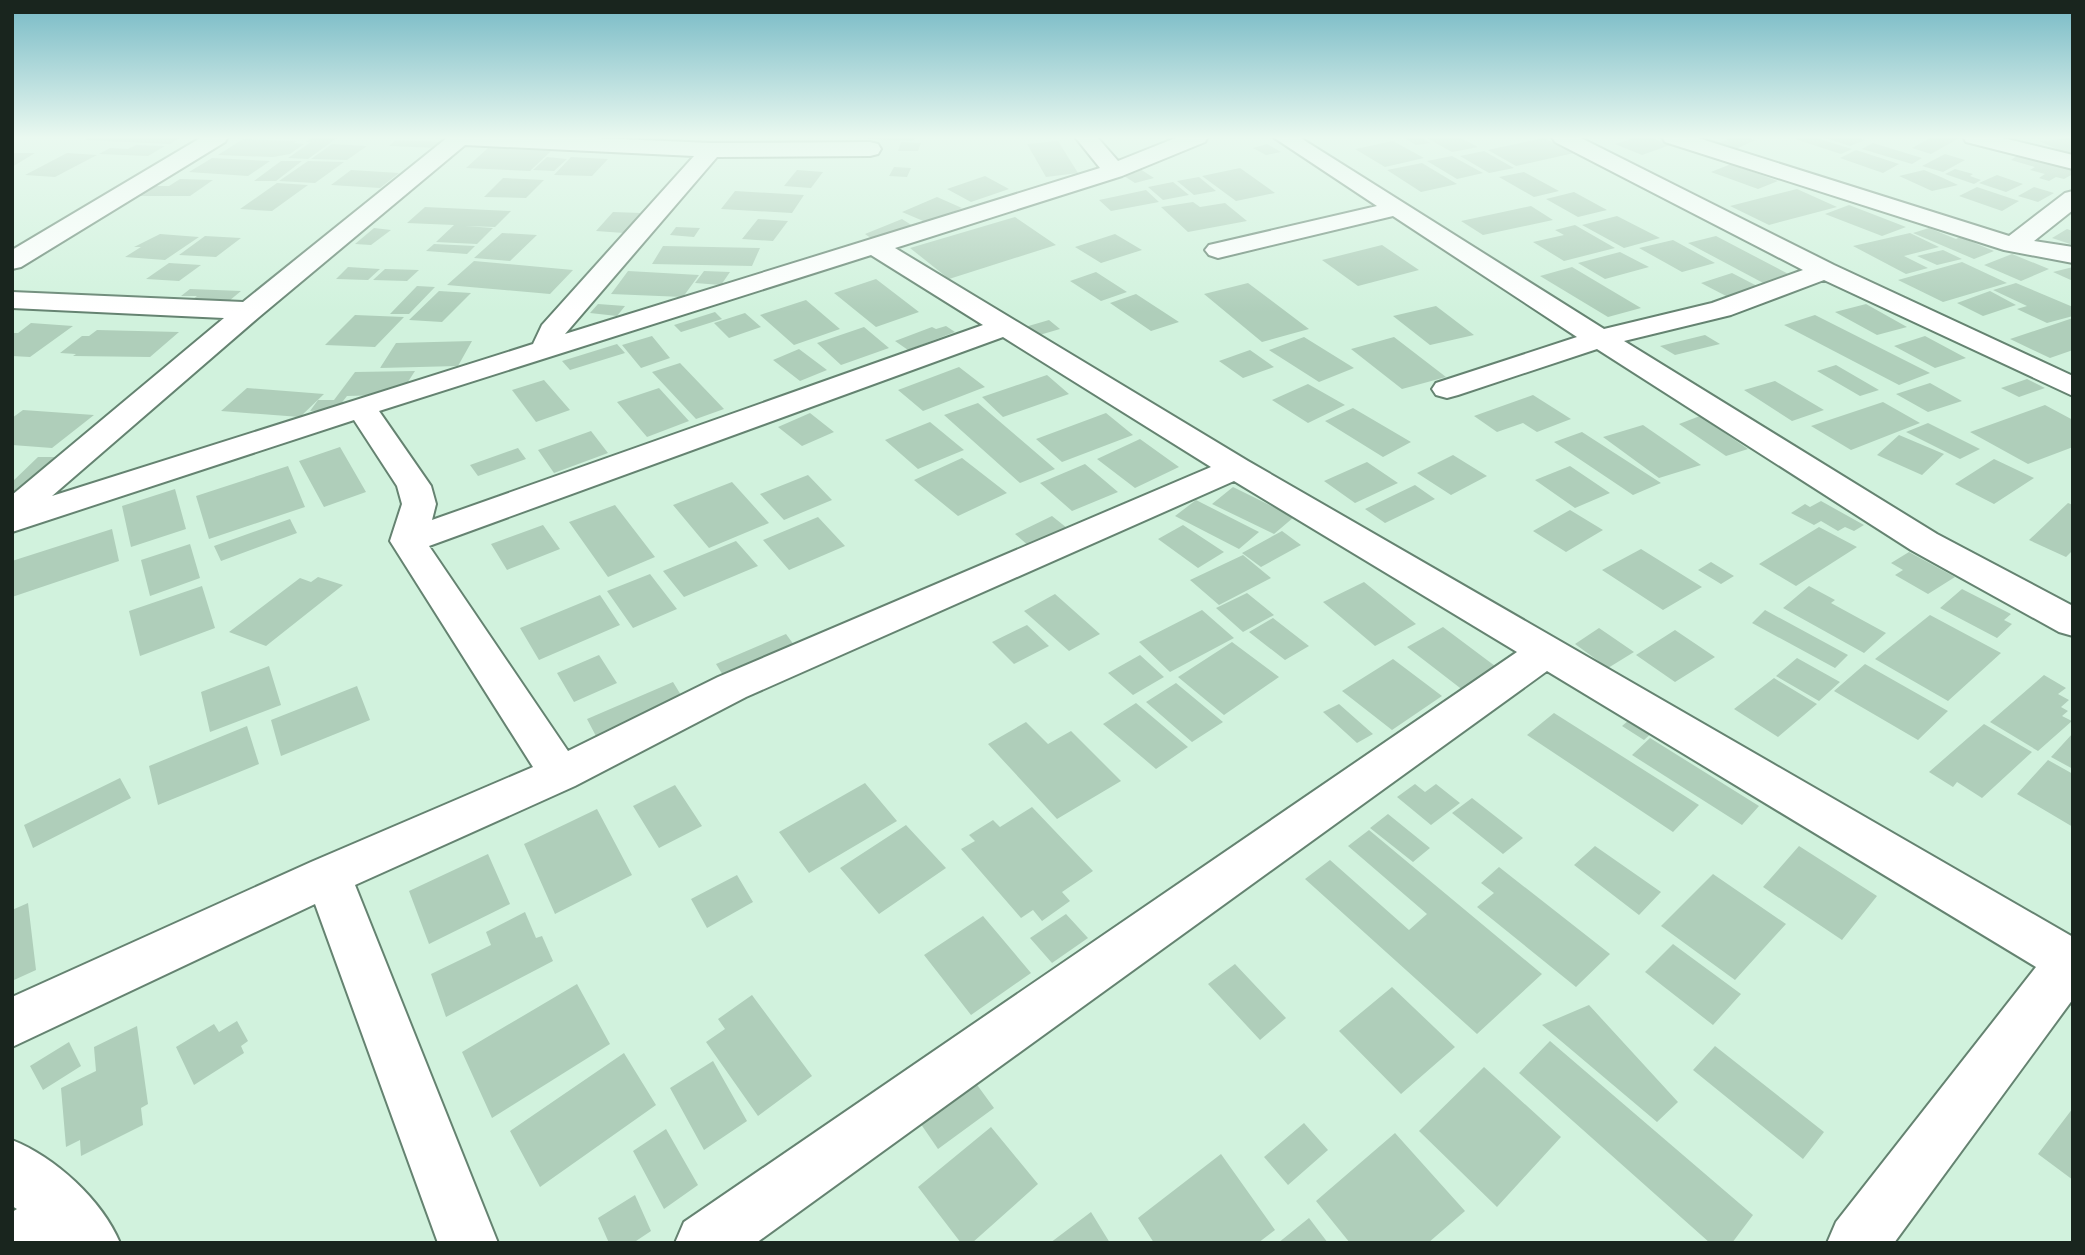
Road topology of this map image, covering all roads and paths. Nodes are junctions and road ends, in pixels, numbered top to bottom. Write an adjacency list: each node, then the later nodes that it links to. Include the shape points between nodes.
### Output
1 (120, 196): 14 (street)
2 (389, 196): 17 (street)
3 (671, 196): 20 (street, via 552,331)
4 (1035, 196): 11 (street)
5 (1378, 196): 9 (street)
6 (1678, 196): 15 (street)
7 (1857, 196): 10 (street)
8 (2073, 198): 10 (street)
9 (1398, 208): 12 (street); 19 (street)
10 (2013, 245): 13 (street)
11 (874, 246): 18 (street); 20 (street)
12 (1218, 250)
13 (2073, 255)
14 (12, 261)
15 (1825, 271): 19 (street, via 1721,309); 21 (street)
16 (12, 300): 17 (street)
17 (249, 311): 25 (street)
18 (1005, 327): 24 (street); 27 (street)
19 (1599, 339): 22 (street); 28 (street, via 1925,543)
20 (545, 349): 23 (street)
21 (2073, 387)
22 (1447, 389)
23 (361, 407): 26 (street); 27 (street, via 414,486 419,504)
24 (1236, 468): 29 (street); 30 (street, via 733,687)
25 (12, 513)
26 (12, 521)
27 (408, 541): 30 (street)
28 (2073, 623)
29 (1547, 651): 32 (street); 38 (street)
30 (560, 774): 31 (street)
31 (328, 876): 33 (street); 37 (street)
32 (2072, 962): 39 (street)
33 (12, 1023)
34 (12, 1168): 35 (street)
35 (78, 1228): 36 (street)
36 (14, 1243)
37 (468, 1243)
38 (705, 1243)
39 (1857, 1243)

